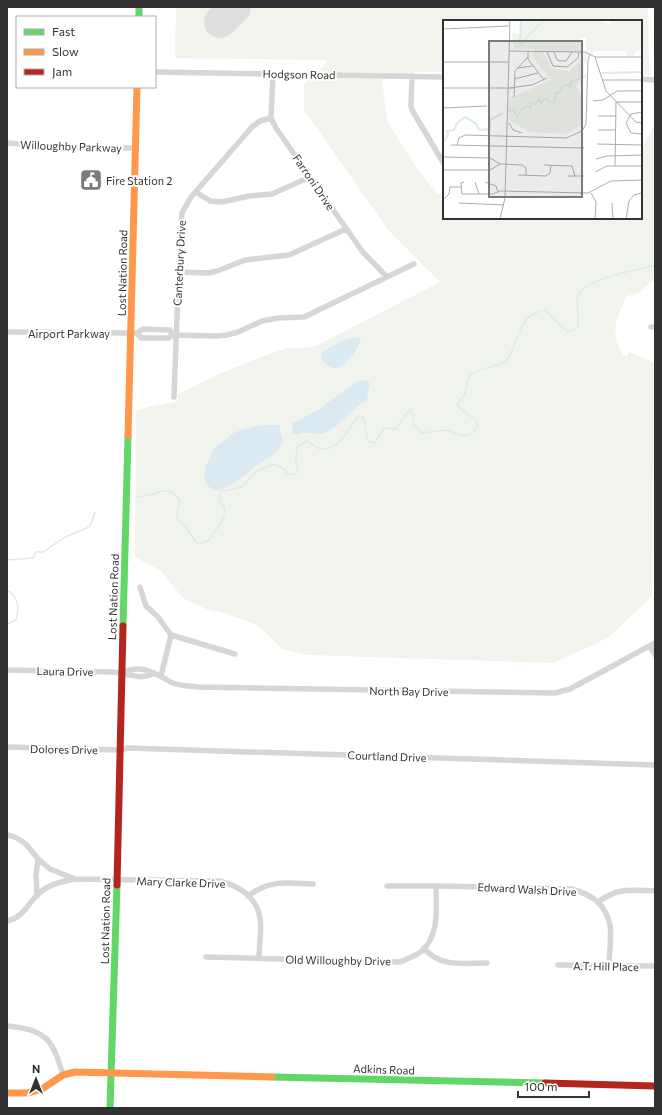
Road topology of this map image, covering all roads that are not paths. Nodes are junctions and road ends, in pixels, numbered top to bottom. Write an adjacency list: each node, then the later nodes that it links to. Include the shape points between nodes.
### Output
1 (156, 72): 2 (street, Hodgson Road)
2 (273, 74): 3 (street, Hodgson Road); 8 (street)
3 (412, 76): 4 (street, Hodgson Road); 11 (street, via 412,110)
4 (443, 76)
5 (642, 79): 6 (street)
6 (655, 80)
7 (137, 88): 10 (street, Lost Nation Road)
8 (271, 118): 12 (street, Farroni Drive); 13 (street, Canterbury Drive, via 252,127)
9 (7, 143): 10 (street, Willoughby Parkway)
10 (135, 148): 19 (street, Lost Nation Road)
11 (443, 162)
12 (310, 177): 13 (street, via 272,194 222,202 210,200); 14 (street, Farroni Drive)
13 (196, 192): 16 (street, Canterbury Drive, via 181,218)
14 (346, 229): 16 (street, via 289,255 245,260 217,272); 17 (street, Farroni Drive, via 362,251)
15 (414, 264): 17 (street)
16 (178, 272): 20 (street, Canterbury Drive)
17 (387, 277): 20 (street, via 304,317 262,321 227,335)
18 (7, 332): 19 (street, Airport Parkway)
19 (134, 333): 20 (street, via 141,338 169,338); 20 (street, via 143,329 170,330); 28 (street, Lost Nation Road)
20 (174, 335): 21 (street, Canterbury Drive)
21 (174, 397)
22 (140, 587): 23 (street, via 146,606)
23 (171, 635): 25 (street); 29 (street)
24 (653, 644): 26 (street); 29 (street, North Bay Drive, via 570,689 555,693 198,686 174,683)
25 (235, 654)
26 (655, 654)
27 (7, 670): 28 (street, Laura Drive)
28 (122, 673): 29 (street, North Bay Drive, via 130,676 150,676 154,673); 31 (street, Lost Nation Road)
29 (161, 676)
30 (7, 747): 31 (street, Dolores Drive)
31 (120, 750): 32 (street, Courtland Drive, via 128,748); 36 (street, Lost Nation Road)
32 (655, 765)
33 (7, 835): 34 (street, via 26,844)
34 (38, 859): 35 (street, via 50,869); 41 (street)
35 (75, 879): 36 (street, Mary Clarke Drive); 41 (street, via 48,886)
36 (117, 880): 42 (street, Mary Clarke Drive, via 219,881 232,884); 53 (street, Lost Nation Road)
37 (313, 884): 42 (street, via 269,884)
38 (387, 886): 39 (street, Edward Walsh Drive)
39 (436, 886): 43 (street, Edward Walsh Drive, via 571,889 585,892); 45 (street, Old Willoughby Drive, via 435,929)
40 (655, 891): 43 (street, via 616,892)
41 (37, 896): 44 (street, via 26,911 14,920)
42 (248, 896): 47 (street, Mary Clarke Drive, via 257,907 260,918)
43 (598, 902): 50 (street, Edward Walsh Drive, via 610,925)
44 (7, 921)
45 (424, 948): 47 (street, Old Willoughby Drive, via 400,962); 48 (street, via 435,959 448,963)
46 (206, 957): 47 (street, Old Willoughby Drive)
47 (259, 958)
48 (487, 963)
49 (558, 965): 50 (street, A.T. Hill Place)
50 (609, 966): 51 (street, A.T. Hill Place)
51 (655, 966)
52 (7, 1026): 54 (street, via 23,1028 46,1037 56,1052)
53 (112, 1073): 54 (street, Adkins Road, via 75,1072); 55 (street, Adkins Road); 57 (street, Lost Nation Road)
54 (63, 1075): 56 (street, via 42,1089 27,1093)
55 (655, 1086)
56 (7, 1093)
57 (110, 1108)

